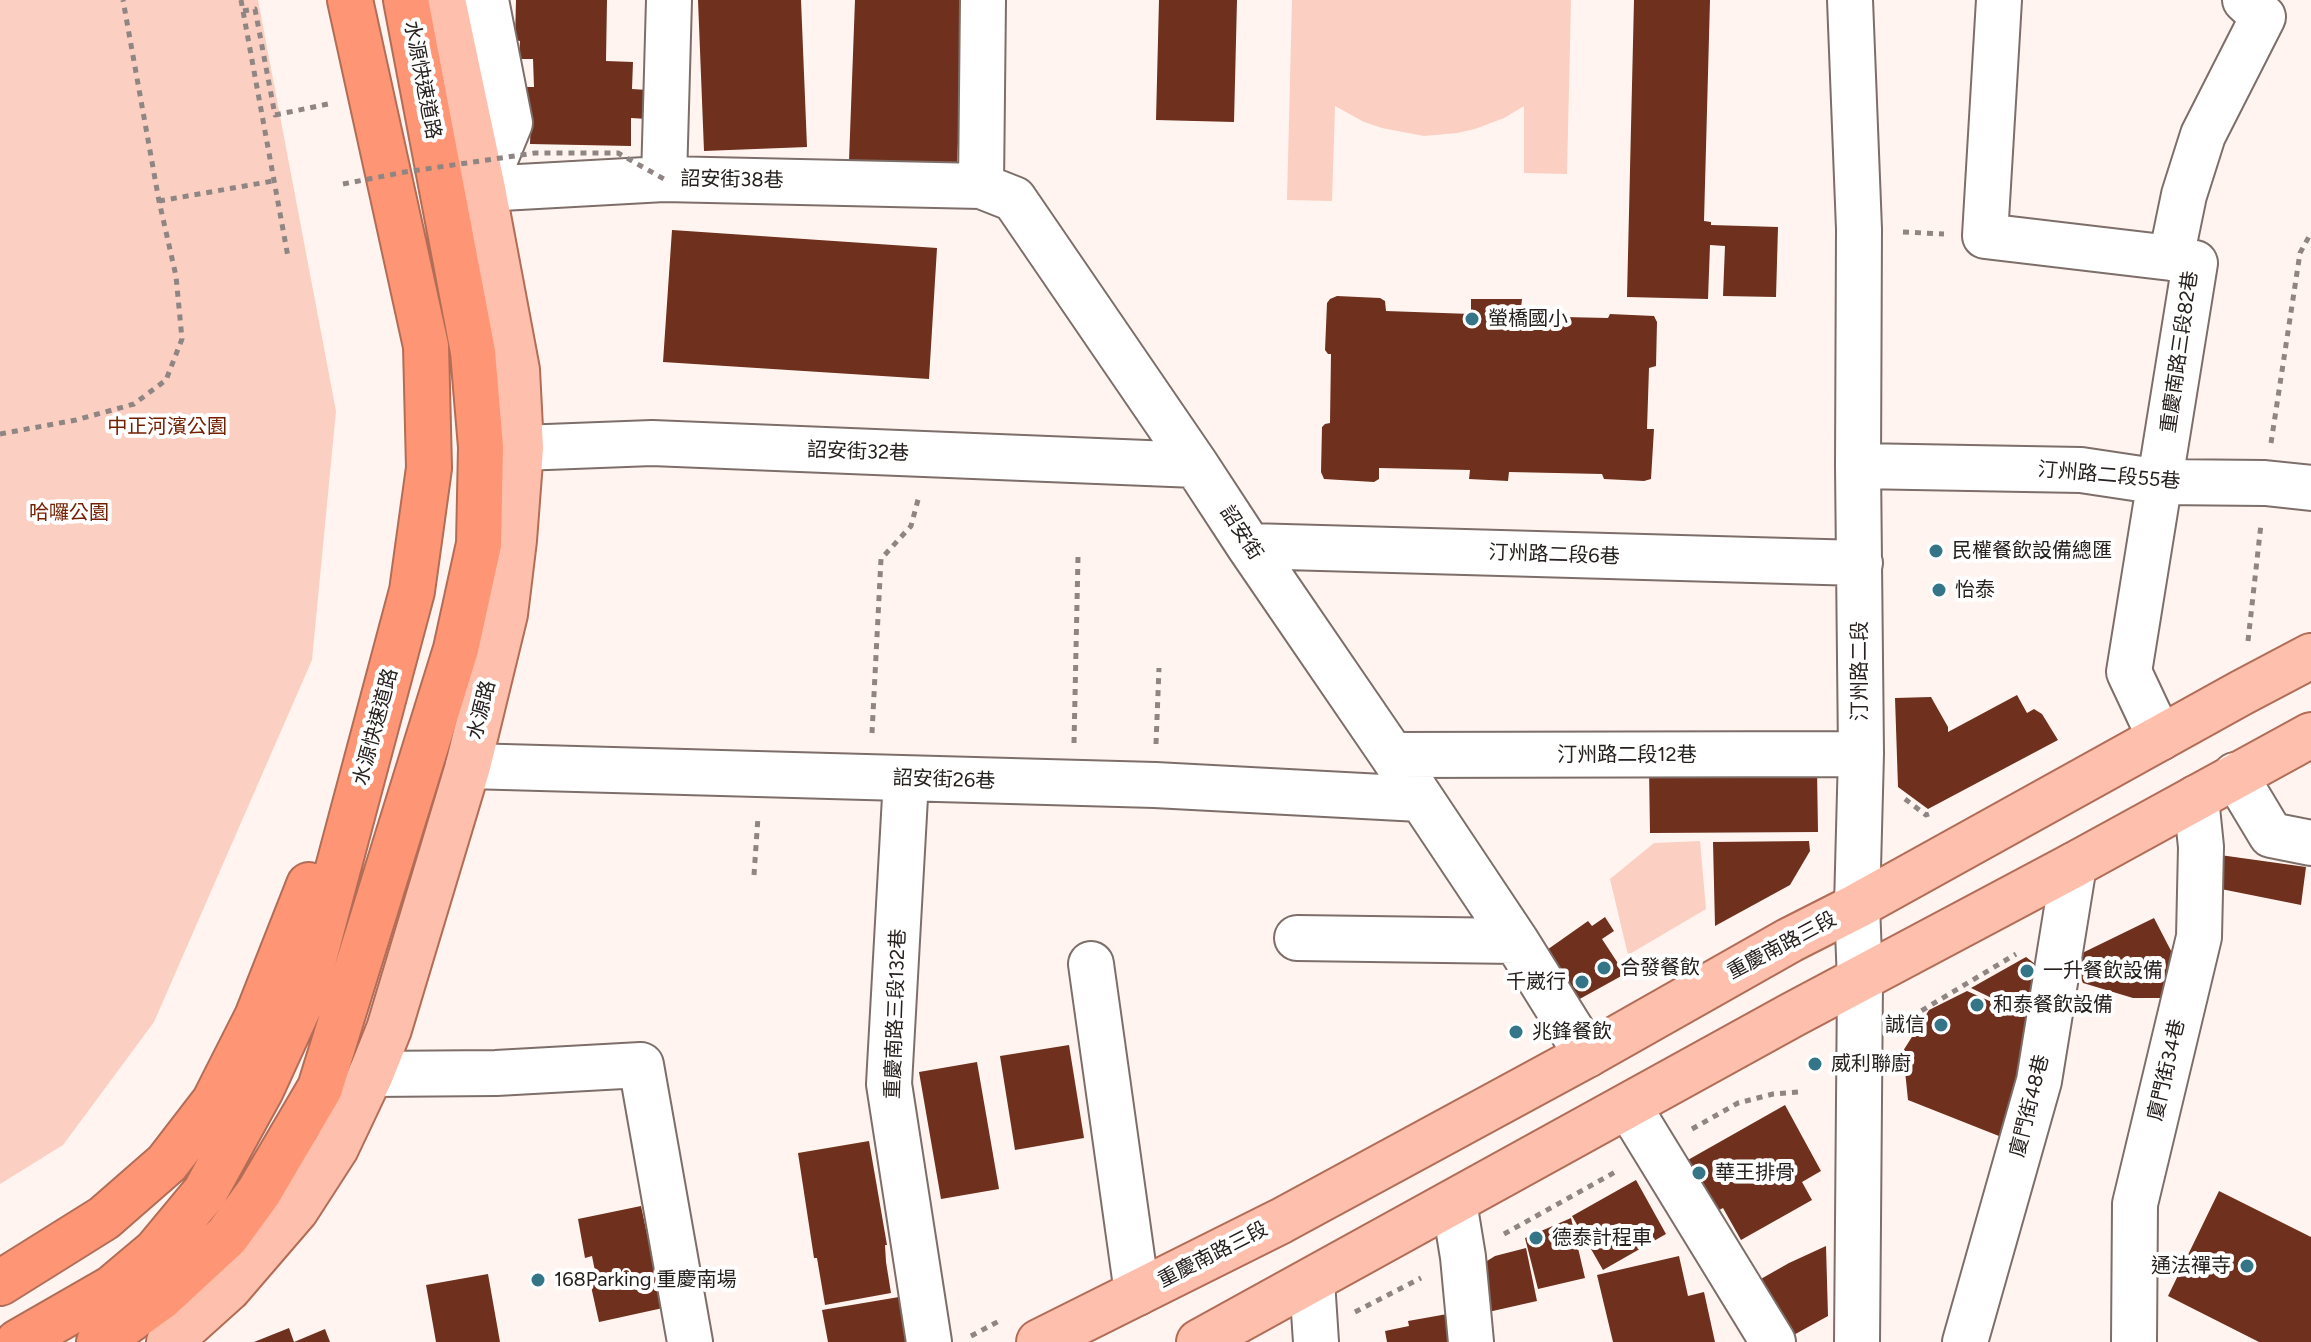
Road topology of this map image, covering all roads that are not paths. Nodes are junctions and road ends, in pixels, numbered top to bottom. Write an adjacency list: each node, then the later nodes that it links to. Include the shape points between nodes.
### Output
1 (350, 0): 22 (highway, 水源快速道路, via 426,346 429,468 412,591)
2 (406, 0): 49 (highway, 水源快速道路, via 473,352 481,447 479,544 456,649 320,1088 227,1236 160,1298)
3 (443, 0): 12 (main road, 水源路)
4 (486, 0): 12 (street, via 510,123)
5 (669, 0): 10 (street)
6 (983, 0): 11 (street)
7 (1850, 0): 16 (street, 汀州路二段, via 1859,229)
8 (1999, 0): 13 (street, via 1985,236)
9 (2245, 0): 13 (street, 重慶南路三段82巷, via 2263,17 2203,135)
10 (664, 179): 11 (street, 詔安街38巷); 12 (street, 詔安街38巷)
11 (981, 186): 15 (street, 詔安街, via 1014,199)
12 (483, 189): 14 (main road, 水源路, via 517,370)
13 (2171, 258): 17 (street, 重慶南路三段82巷, via 2195,263)
14 (521, 448): 15 (street, 詔安街32巷, via 652,443); 27 (main road, 水源路, via 505,614)
15 (1196, 465): 19 (street, 詔安街)
16 (1858, 466): 17 (street, 汀州路二段55巷, via 2081,470); 20 (street, 汀州路二段)
17 (2161, 482): 18 (street, 汀州路二段55巷); 24 (street, 重慶南路三段82巷, via 2129,672)
18 (2311, 488)
19 (1249, 546): 20 (street, 汀州路二段6巷); 26 (street, 詔安街)
20 (1860, 563): 25 (street, 汀州路二段)
21 (2311, 656): 24 (main road, 重慶南路三段)
22 (386, 693): 44 (highway, via 257,1017 214,1102 167,1163 104,1218); 48 (highway, 水源快速道路, via 304,996 205,1192 156,1251 112,1288)
23 (2311, 735): 28 (main road)
24 (2160, 738): 34 (main road, 重慶南路三段)
25 (1861, 754): 26 (street, 汀州路二段12巷); 34 (street, 汀州路二段)
26 (1392, 755): 31 (street, 詔安街)
27 (468, 766): 29 (street, 詔安街26巷); 40 (main road, 水源路)
28 (2235, 775): 30 (main road); 32 (street, via 2271,835)
29 (888, 778): 31 (street, 詔安街26巷); 52 (street, 重慶南路三段132巷, via 889,1084)
30 (2196, 798): 33 (main road); 58 (street, 廈門街34巷, via 2199,937 2135,1204)
31 (1420, 799): 36 (street, 詔安街)
32 (2311, 843)
33 (2074, 865): 38 (main road); 57 (street, 廈門街48巷, via 2039,1081)
34 (1857, 906): 38 (street, 汀州路二段); 39 (main road, 重慶南路三段)
35 (1297, 938): 36 (street)
36 (1516, 941): 39 (street, 詔安街)
37 (1091, 964): 45 (street)
38 (1860, 981): 41 (main road); 56 (street, 汀州路二段)
39 (1587, 1055): 45 (main road, 重慶南路三段)
40 (371, 1074): 50 (main road, 水源路, via 336,1148 296,1210 228,1289); 51 (street, via 641,1065)
41 (1629, 1107): 42 (main road); 47 (street)
42 (1454, 1202): 43 (main road); 55 (street)
43 (1312, 1281): 46 (street); 54 (main road)
44 (0, 1283)
45 (1137, 1293): 53 (main road, 重慶南路三段)
46 (1316, 1337)
47 (1767, 1340)
48 (18, 1342)
49 (99, 1342)
50 (169, 1342)
51 (690, 1342)
52 (929, 1342)
53 (1039, 1342)
54 (1199, 1342)
55 (1471, 1342)
56 (1857, 1342)
57 (1965, 1342)
58 (2134, 1342)

